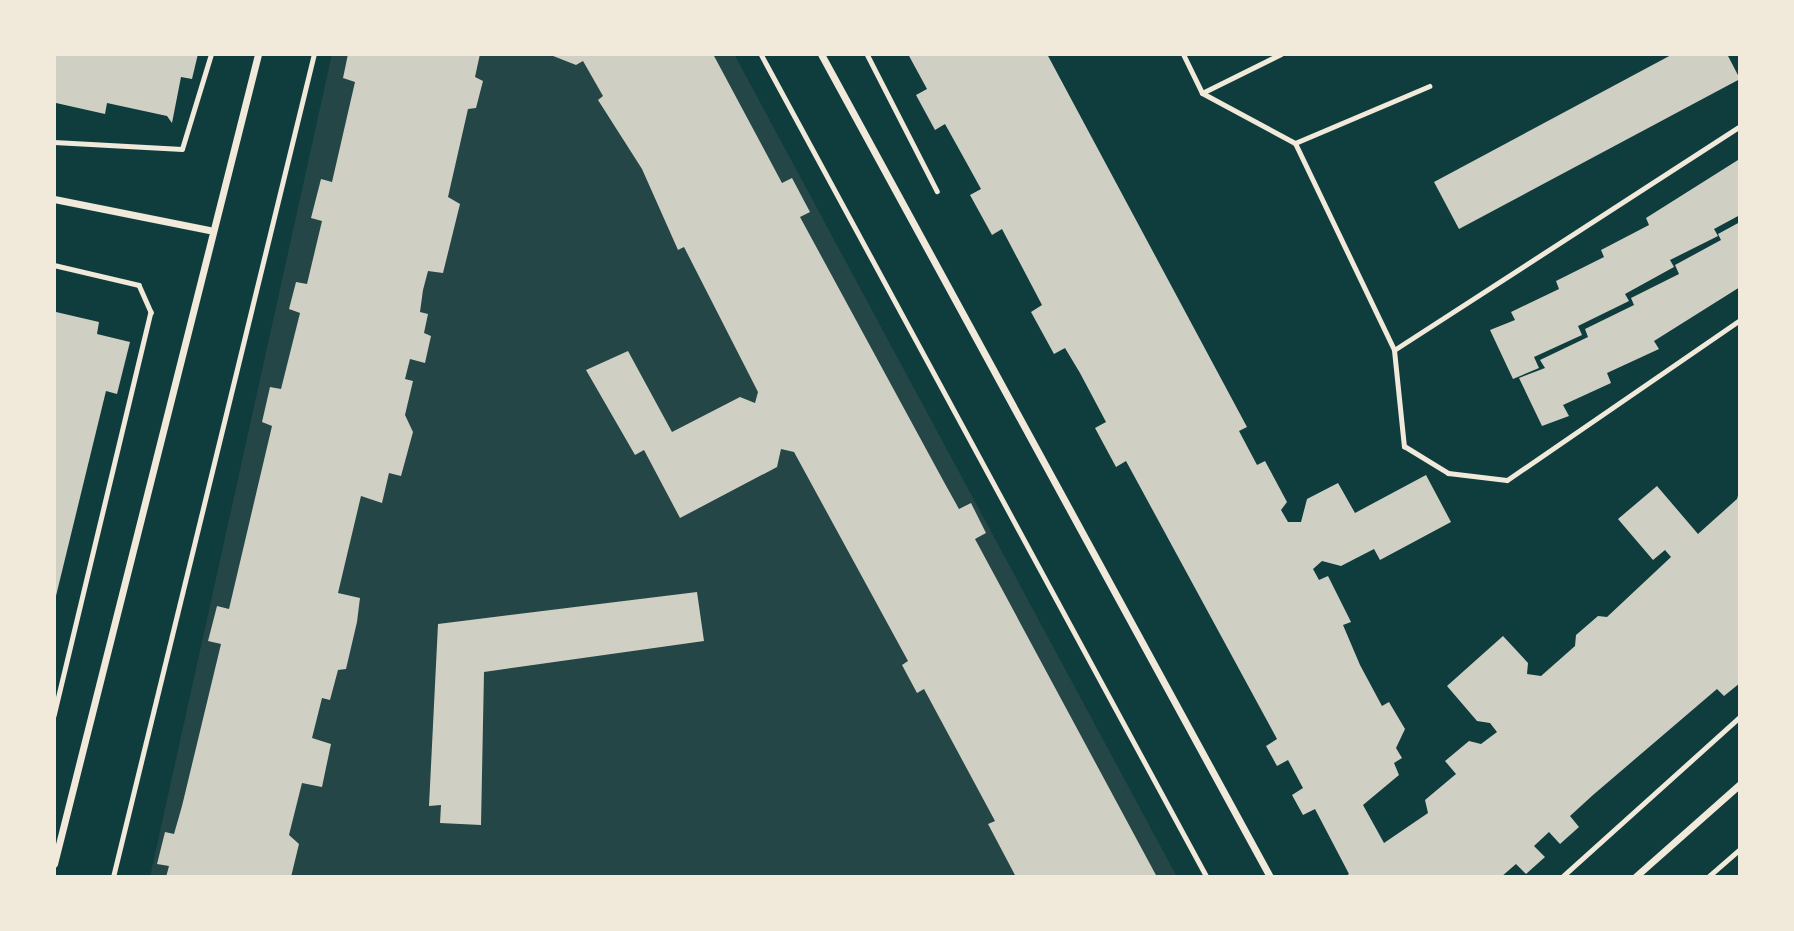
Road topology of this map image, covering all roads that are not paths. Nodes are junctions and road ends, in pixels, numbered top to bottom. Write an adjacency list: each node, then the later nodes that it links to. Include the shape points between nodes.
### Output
1 (258, 54): 10 (street)
2 (821, 54): 15 (street)
3 (1183, 54): 6 (lane)
4 (1281, 54): 6 (lane)
5 (1429, 86): 8 (lane)
6 (1202, 93): 8 (lane)
7 (1740, 125): 12 (lane)
8 (1296, 143): 12 (lane)
9 (54, 199): 10 (street)
10 (209, 230): 14 (street)
11 (1740, 320): 12 (lane, via 1507,480 1448,473 1404,446)
12 (1394, 350)
13 (1740, 784): 16 (street)
14 (54, 864)
15 (1270, 877)
16 (1634, 877)

